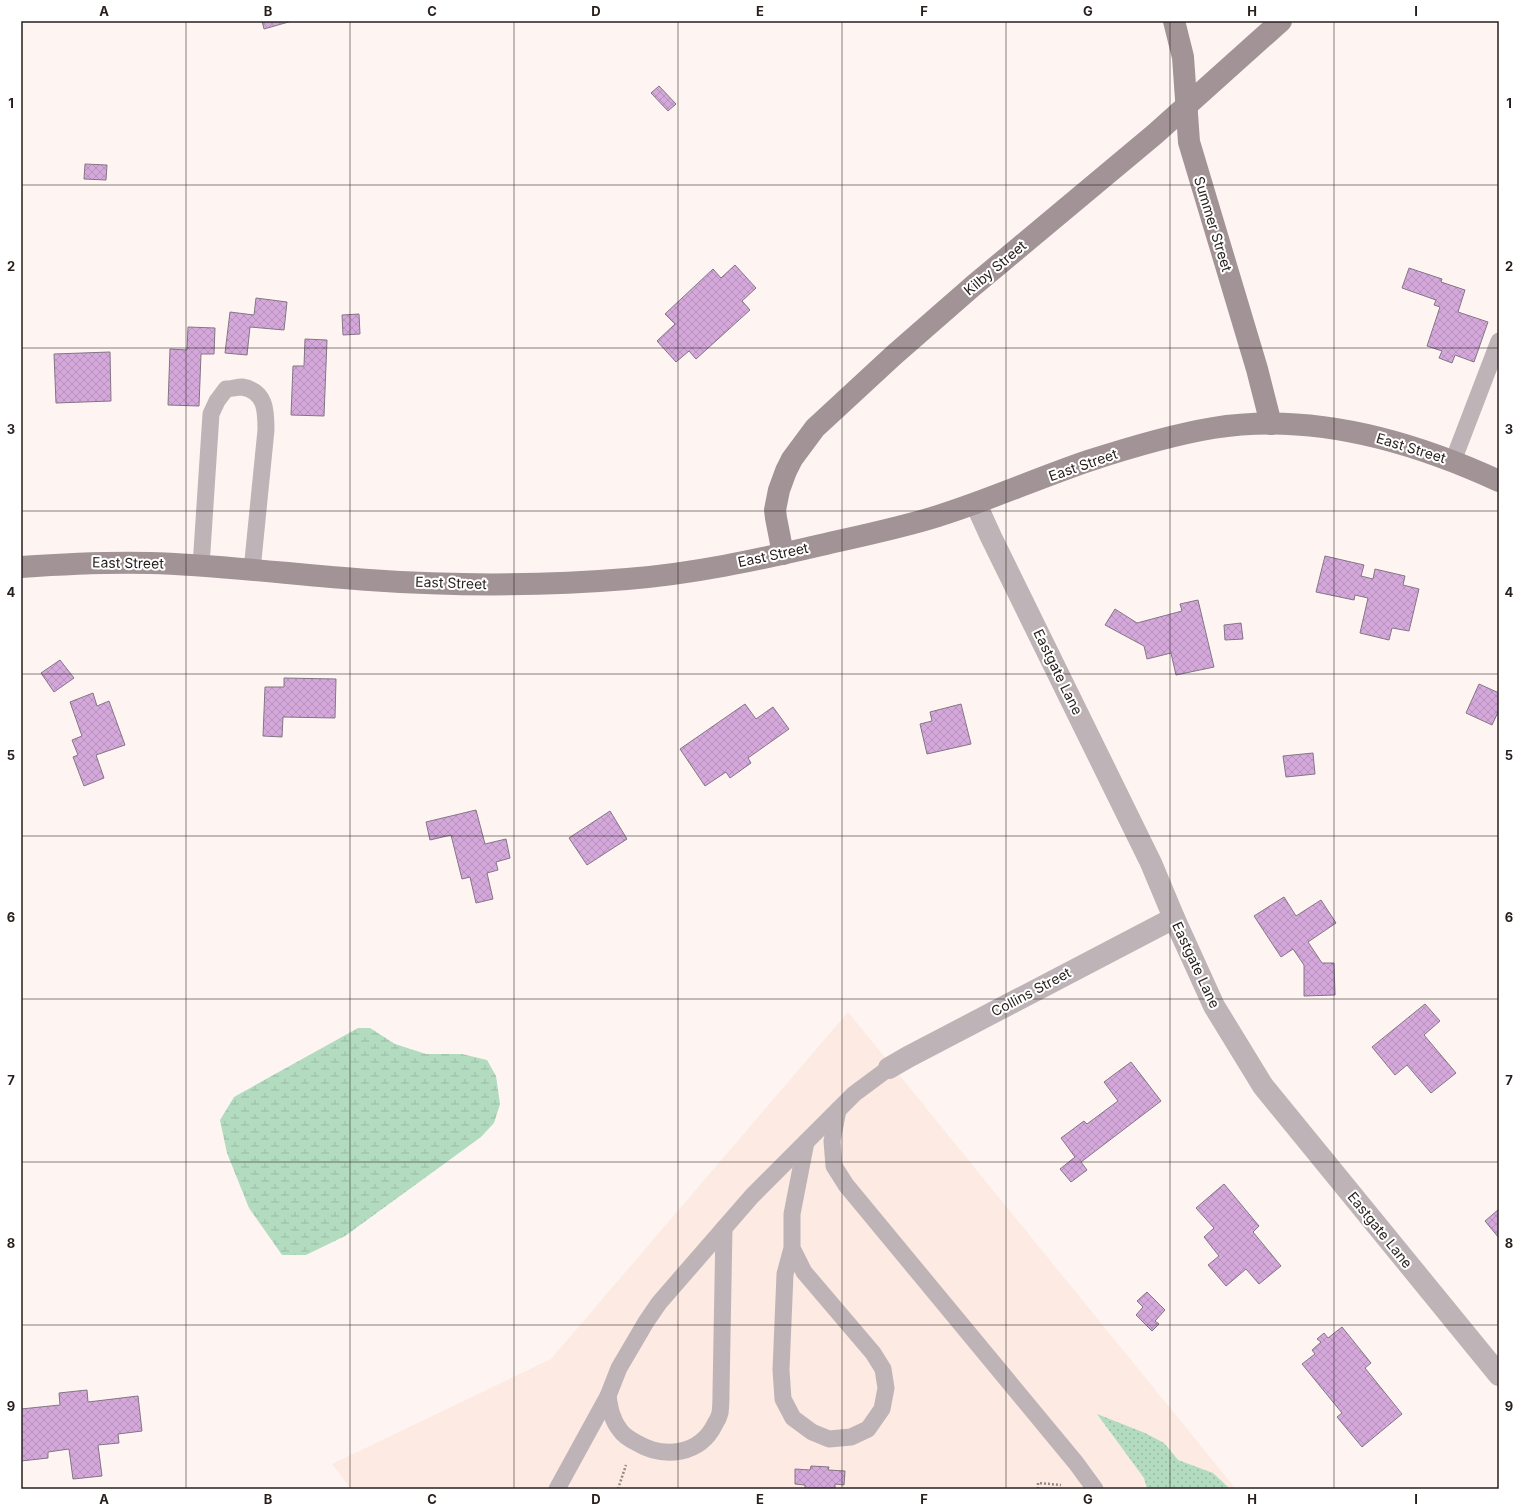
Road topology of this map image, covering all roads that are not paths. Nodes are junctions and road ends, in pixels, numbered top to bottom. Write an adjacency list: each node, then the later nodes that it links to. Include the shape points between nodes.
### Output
1 (1174, 21): 3 (main road, Summer Street, via 1183,56)
2 (1281, 21): 3 (main road, Kilby Street)
3 (1186, 106): 5 (main road, Summer Street, via 1189,142); 9 (main road, Kilby Street, via 973,286 815,428 792,459 779,490 775,510)
4 (1499, 341): 6 (lane)
5 (1271, 424): 6 (main road, East Street, via 1334,428 1421,450); 8 (main road, East Street, via 1214,428 1163,439 1088,461)
6 (1453, 461): 7 (main road, East Street)
7 (1499, 482)
8 (976, 504): 9 (main road, East Street, via 933,518); 13 (street, Eastgate Lane, via 1151,863)
9 (783, 554): 12 (main road, East Street, via 676,574 524,585 412,582)
10 (201, 566): 11 (main road, East Street, via 114,562); 12 (main road, East Street); 12 (lane, via 211,414 217,400 226,389 242,387 256,392 264,402 266,415)
11 (21, 567)
12 (252, 570)
13 (1174, 918): 14 (street, Collins Street); 19 (street, Eastgate Lane, via 1214,1006 1263,1086)
14 (889, 1068): 15 (lane, via 854,1094)
15 (838, 1110): 16 (lane); 22 (lane, via 832,1140 834,1166 846,1185)
16 (806, 1142): 17 (lane); 18 (lane, via 792,1214)
17 (724, 1228): 20 (lane, via 659,1303 619,1368); 20 (lane, via 720,1414 711,1432 699,1444 688,1450 675,1453 646,1448 621,1432 610,1412)
18 (792, 1248): 18 (lane, via 785,1274 781,1370 783,1399 793,1418 812,1432 830,1438 851,1438 868,1429 882,1409 886,1388 883,1369 873,1353 804,1272)
19 (1499, 1375)
20 (608, 1396): 21 (lane)
21 (557, 1489)
22 (1095, 1489)

